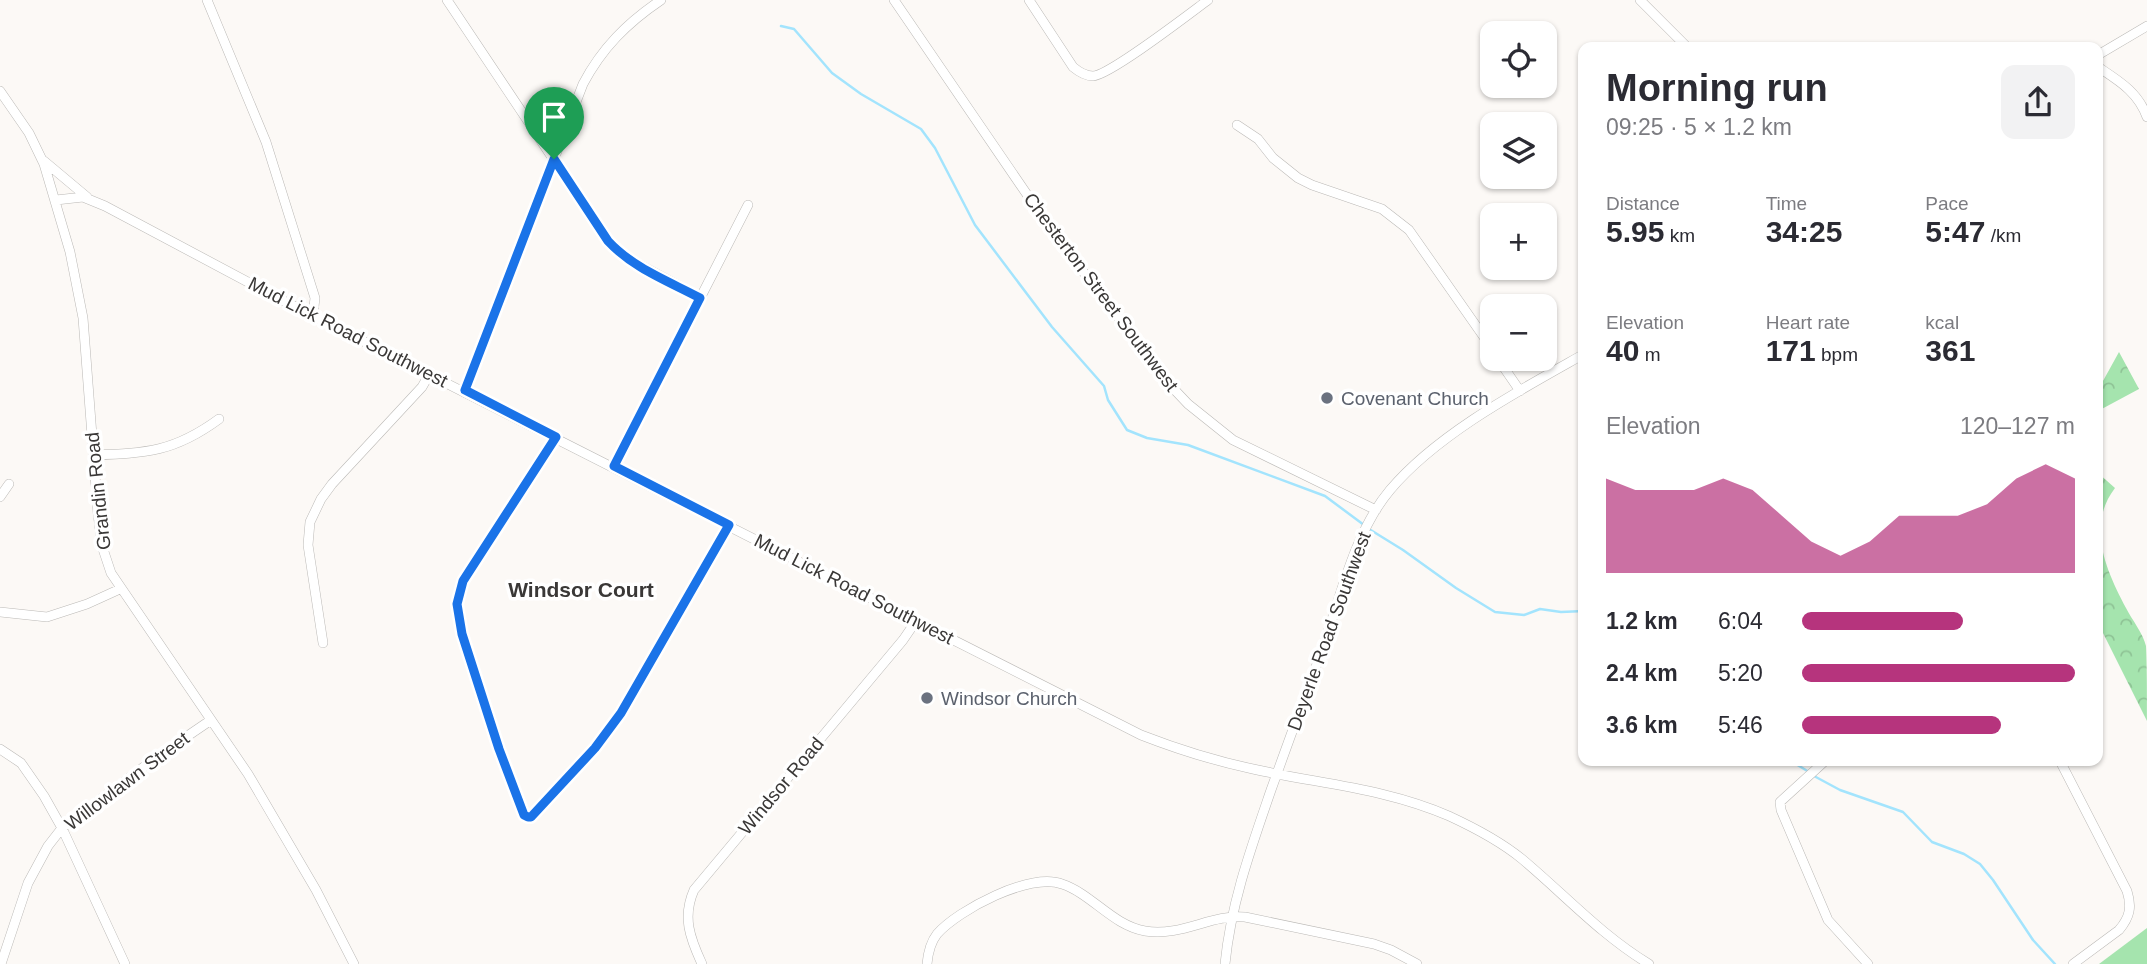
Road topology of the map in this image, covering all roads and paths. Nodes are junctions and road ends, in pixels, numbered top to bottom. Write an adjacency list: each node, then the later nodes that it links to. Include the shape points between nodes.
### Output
1 (207, 0): 21 (street, via 272,161 315,298)
2 (447, 0): 15 (street)
3 (661, 0): 15 (street, via 633,20 602,52 583,84)
4 (894, 0): 34 (street, Chesterton Street Southwest, via 1052,231 1170,385 1233,440)
5 (1029, 0): 6 (street, via 1073,67 1092,76 1119,65)
6 (1208, 0)
7 (1640, 0): 9 (street)
8 (2147, 26): 10 (street)
9 (1681, 42)
10 (2103, 52)
11 (2103, 70): 13 (street, via 2138,98)
12 (0, 91): 16 (street, Grandin Road)
13 (2147, 117)
14 (1237, 125): 22 (street, via 1298,178 1382,209 1409,230)
15 (554, 159): 20 (street, via 618,251); 26 (street)
16 (42, 160): 17 (street, Grandin Road); 18 (street)
17 (56, 200): 18 (street, Mud Lick Road Southwest); 30 (street, Grandin Road, via 83,318)
18 (91, 200): 21 (street, Mud Lick Road Southwest)
19 (748, 205): 20 (street)
20 (700, 298): 31 (street)
21 (313, 314): 25 (street, Mud Lick Road Southwest)
22 (1480, 331)
23 (1578, 357): 27 (street, Deyerle Road Southwest)
24 (1507, 371): 27 (street)
25 (430, 373): 26 (street, Mud Lick Road Southwest); 39 (street, via 332,484 313,513 308,545)
26 (465, 390): 29 (street, Mud Lick Road Southwest)
27 (1520, 391): 34 (street, Deyerle Road Southwest, via 1415,464)
28 (219, 419): 30 (street, via 174,446)
29 (556, 437): 31 (street, Mud Lick Road Southwest); 35 (street, via 463,581 457,604 474,672 524,815 531,817 553,795 621,713)
30 (93, 455): 36 (street, Grandin Road, via 102,546)
31 (614, 466): 35 (street, Mud Lick Road Southwest)
32 (9, 484): 33 (street)
33 (0, 497)
34 (1376, 510): 44 (street, Deyerle Road Southwest, via 1353,558)
35 (729, 525): 38 (street, Mud Lick Road Southwest)
36 (120, 589): 37 (street, via 47,617); 40 (street, Grandin Road)
37 (0, 612)
38 (916, 621): 44 (street, Mud Lick Road Southwest, via 1141,735); 50 (street, Windsor Road, via 694,890 687,922)
39 (323, 643)
40 (211, 720): 45 (street, Willowlawn Street); 49 (street, Grandin Road, via 277,821)
41 (0, 749): 45 (street, via 30,772)
42 (1820, 766): 55 (street, via 1780,802 1781,810 1828,920)
43 (2063, 766): 56 (street, via 2130,905 2129,916 2119,930)
44 (1277, 774): 46 (street, Deyerle Road Southwest); 54 (street, Mud Lick Road Southwest, via 1394,796 1480,831 1521,858 1611,939)
45 (62, 828): 47 (street, Willowlawn Street, via 28,883); 48 (street)
46 (1231, 917): 51 (street, via 1168,932 1143,930 1124,923 1064,884 1030,883 1002,892 948,925 934,939); 52 (street, Deyerle Road Southwest); 53 (street, via 1374,944)
47 (1, 964)
48 (125, 964)
49 (354, 964)
50 (702, 964)
51 (926, 964)
52 (1225, 964)
53 (1417, 964)
54 (1649, 964)
55 (1868, 964)
56 (2073, 964)

